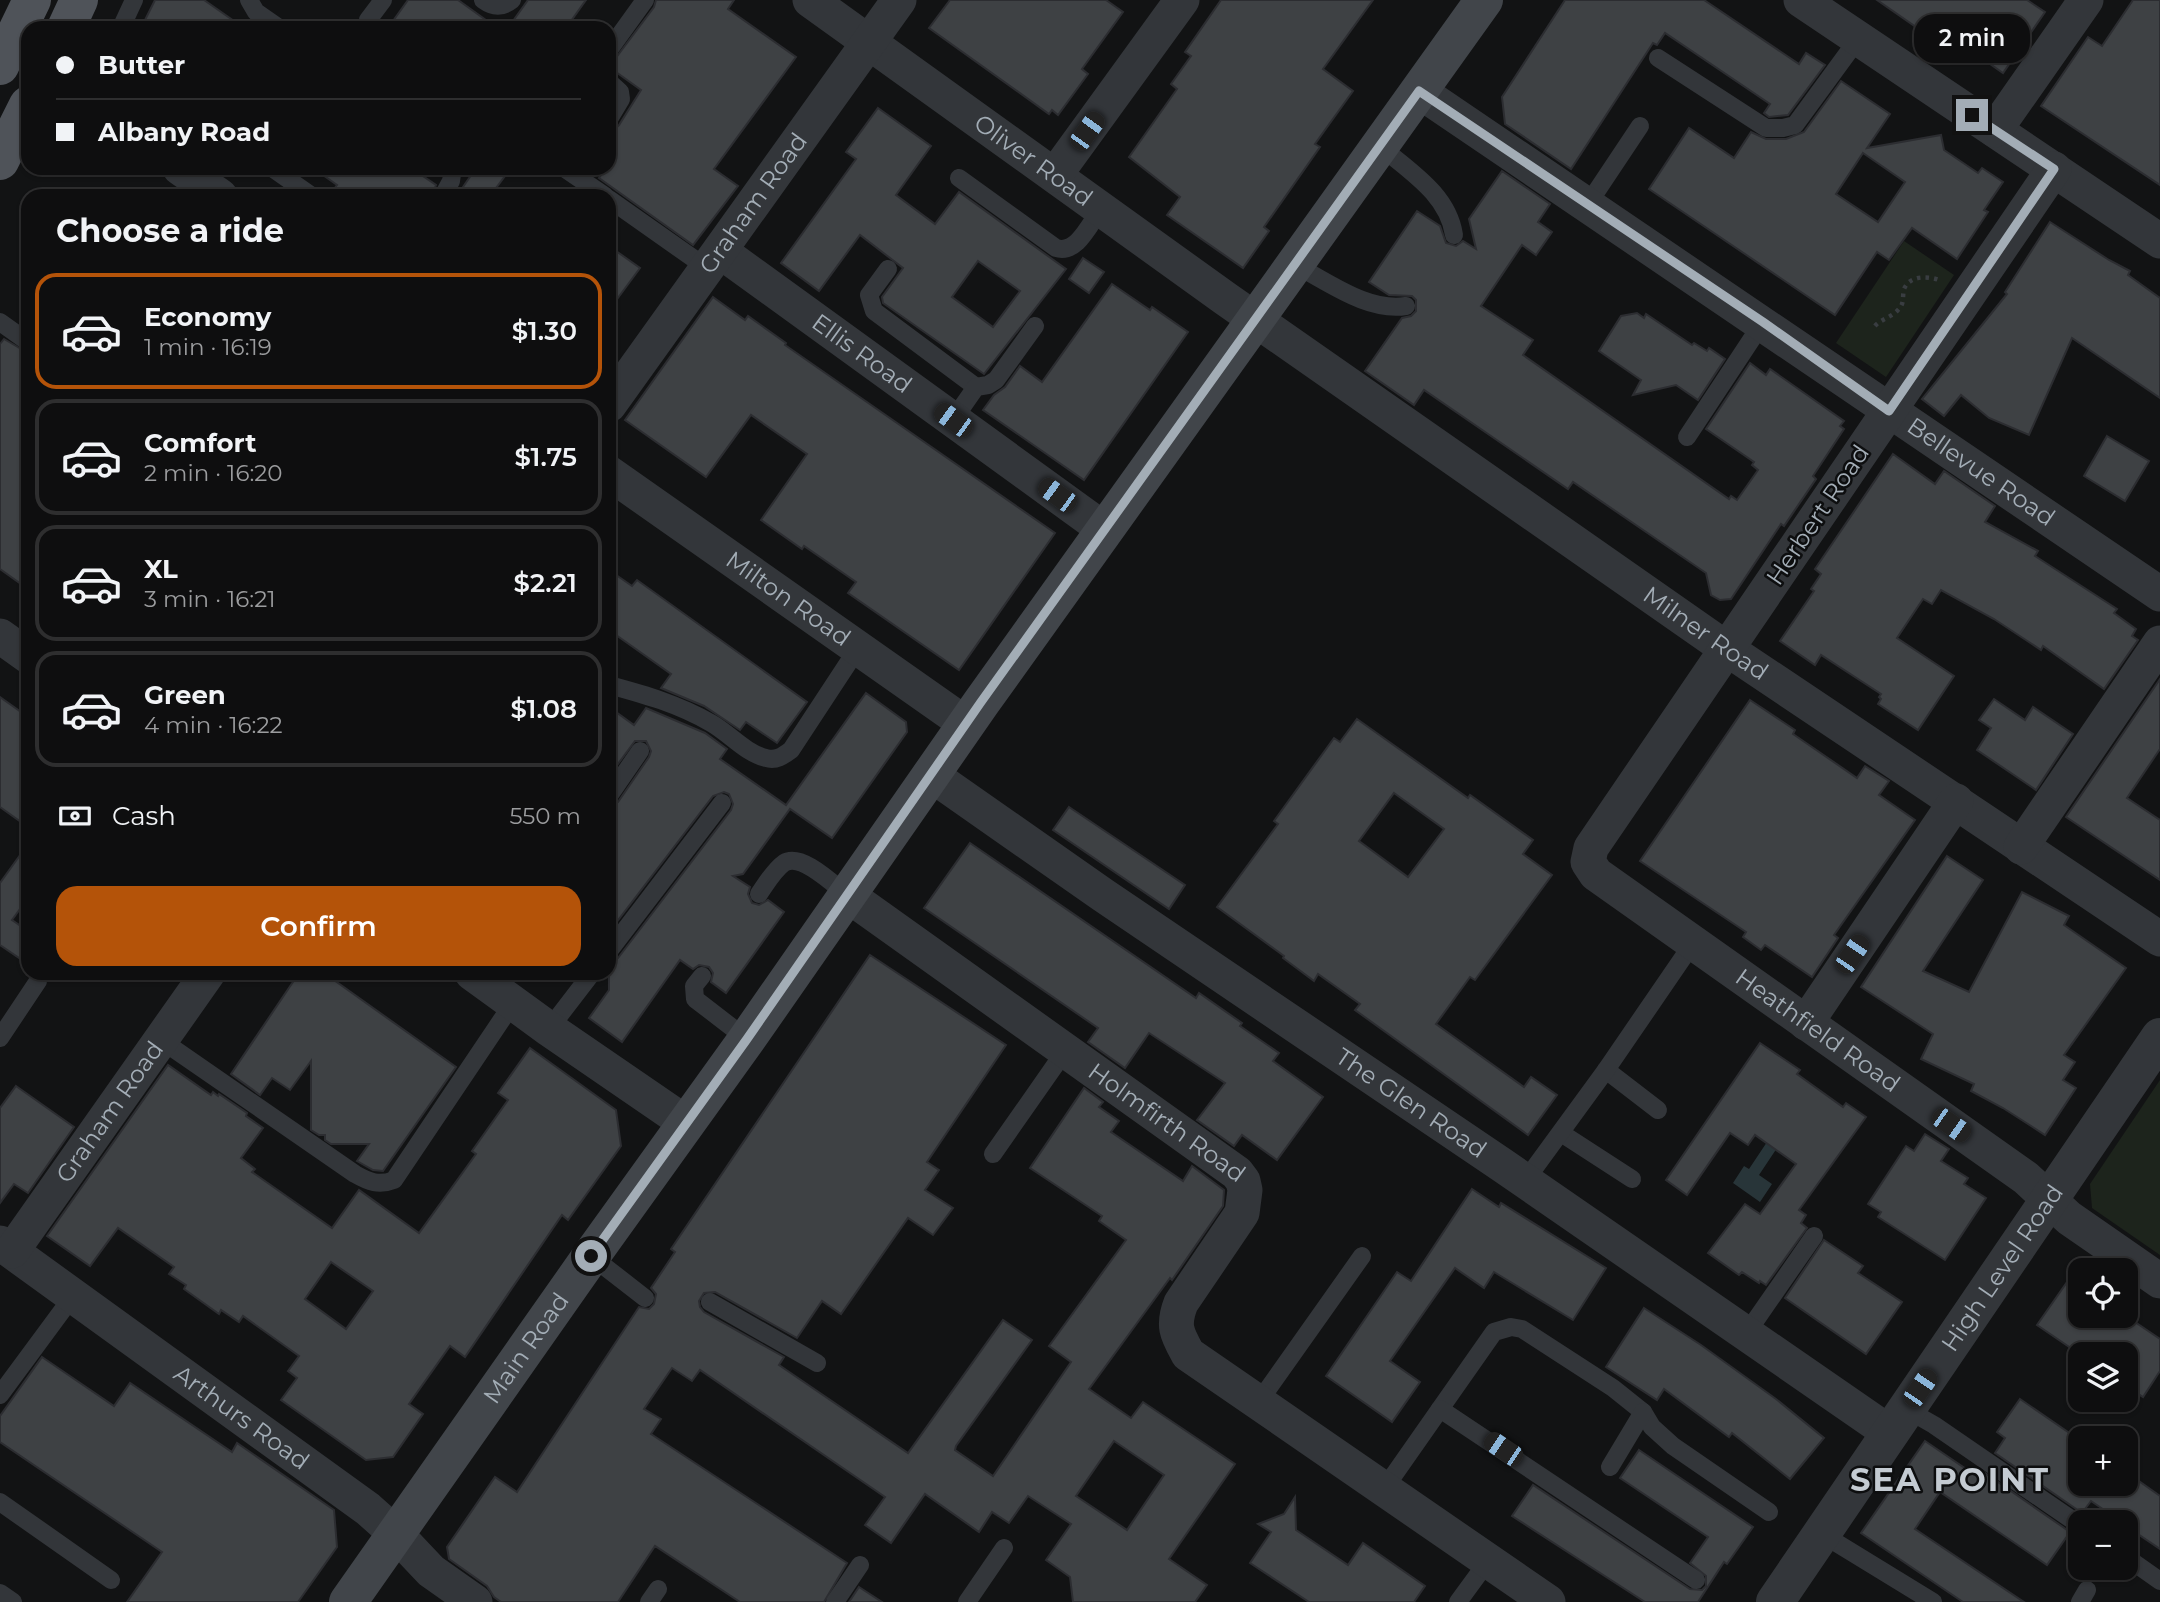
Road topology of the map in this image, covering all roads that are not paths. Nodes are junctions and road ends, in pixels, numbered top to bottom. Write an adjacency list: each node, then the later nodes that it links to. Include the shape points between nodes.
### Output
1 (32, 0): 15 (main road)
2 (79, 0): 16 (main road)
3 (134, 0): 17 (lane)
4 (249, 0): 18 (lane)
5 (383, 0): 19 (lane)
6 (483, 0): 7 (lane, via 496,7)
7 (512, 0)
8 (645, 0): 22 (lane)
9 (810, 0): 23 (street, Oliver Road)
10 (899, 0): 23 (street, Graham Road)
11 (1182, 0): 38 (street)
12 (1484, 0): 27 (main road, Main Road)
13 (1801, 0): 21 (street)
14 (2086, 0): 31 (street)
15 (25, 21)
16 (69, 21)
17 (124, 21)
18 (269, 21)
19 (368, 21)
20 (21, 34): 24 (main road)
21 (1858, 39): 25 (lane, via 1795,125 1783,128 1766,128); 31 (street)
22 (616, 40)
23 (869, 42): 38 (street, Oliver Road); 48 (street, Graham Road)
24 (13, 58)
25 (1658, 58)
26 (616, 88): 28 (lane, via 621,99)
27 (1419, 91): 32 (main road, Main Road); 44 (street, Bellevue Road)
28 (616, 107)
29 (21, 119): 33 (main road)
30 (1640, 126): 44 (lane)
31 (1995, 130): 34 (street)
32 (1380, 145): 46 (lane, via 1433,192 1447,211); 49 (main road, Main Road)
33 (0, 161)
34 (2054, 169): 47 (street); 59 (street, Herbert Road)
35 (190, 175): 40 (street)
36 (282, 175): 41 (lane)
37 (577, 175): 42 (lane)
38 (1055, 175): 45 (street, Oliver Road)
39 (959, 178): 45 (lane, via 1062,250 1074,245)
40 (210, 189)
41 (302, 189)
42 (596, 189)
43 (616, 203): 48 (lane)
44 (1588, 204): 54 (street, Bellevue Road)
45 (1101, 209): 52 (street, Oliver Road)
46 (1454, 235)
47 (2160, 241)
48 (713, 259): 58 (street, Graham Road); 60 (street, Ellis Road)
49 (1295, 265): 51 (lane, via 1371,304); 52 (main road, Main Road)
50 (888, 269): 57 (lane, via 869,295 874,311)
51 (1406, 306)
52 (1255, 320): 63 (main road, Main Road); 68 (street, Milner Road)
53 (0, 322): 56 (lane)
54 (1763, 322): 59 (street, Bellevue Road); 61 (lane)
55 (1035, 327): 57 (lane, via 996,380)
56 (21, 337)
57 (976, 387): 60 (lane)
58 (616, 395)
59 (1889, 411): 64 (street, Bellevue Road); 68 (street, Herbert Road)
60 (953, 420): 63 (street, Ellis Road)
61 (1688, 437)
62 (616, 478): 67 (street, Milton Road)
63 (1105, 530): 71 (main road, Main Road)
64 (2160, 594)
65 (0, 636): 69 (street)
66 (2160, 643): 77 (street)
67 (858, 648): 70 (lane, via 791,750 780,758 749,750 713,724 667,701); 71 (street, Milton Road)
68 (1727, 649): 75 (street, Milner Road); 78 (street, Herbert Road, via 1591,848)
69 (21, 651)
70 (616, 687)
71 (966, 724): 73 (main road, Main Road)
72 (640, 751): 74 (lane)
73 (930, 774): 80 (main road, Main Road); 103 (street, The Glen Road)
74 (616, 786)
75 (1956, 801): 77 (street, Milner Road); 90 (street)
76 (722, 803): 82 (lane)
77 (2021, 846): 81 (street, Milner Road)
78 (1588, 862): 83 (street, Heathfield Road, via 1596,874)
79 (760, 894): 80 (lane, via 785,862 794,861 809,866)
80 (846, 894): 94 (main road, Main Road); 96 (street, Holmfirth Road)
81 (2160, 939)
82 (616, 942)
83 (1693, 943): 90 (street, Heathfield Road); 97 (lane)
84 (702, 976): 94 (lane, via 694,986 695,999)
85 (203, 980): 95 (street, Graham Road)
86 (485, 980): 89 (street)
87 (587, 980): 91 (lane)
88 (38, 981): 93 (lane)
89 (513, 1003): 91 (street); 95 (lane, via 394,1180 383,1185 355,1174)
90 (1806, 1023): 104 (street, Heathfield Road)
91 (549, 1030): 99 (street)
92 (2160, 1037): 104 (street, High Level Road)
93 (0, 1038)
94 (747, 1039): 99 (main road, Main Road)
95 (161, 1040): 106 (street, Graham Road)
96 (1065, 1051): 101 (lane); 116 (street, Holmfirth Road, via 1243,1181 1242,1213 1175,1319 1188,1354)
97 (1606, 1070): 98 (lane); 100 (lane)
98 (1658, 1110)
99 (686, 1123): 107 (main road, Main Road)
100 (1561, 1133): 102 (lane); 103 (lane)
101 (993, 1153)
102 (1632, 1179)
103 (1525, 1181): 113 (street, The Glen Road)
104 (2049, 1198): 109 (street, Heathfield Road, via 2071,1220); 119 (street, High Level Road)
105 (1814, 1236): 113 (lane)
106 (6, 1247): 110 (street, Arthurs Road)
107 (591, 1256): 111 (lane); 125 (main road, Main Road)
108 (1362, 1256): 116 (lane)
109 (2160, 1281)
110 (73, 1296): 115 (lane); 125 (street, Arthurs Road, via 368,1509)
111 (645, 1298)
112 (710, 1302): 114 (lane)
113 (1746, 1334): 119 (street, The Glen Road)
114 (817, 1363)
115 (0, 1395)
116 (1258, 1403): 121 (street, Holmfirth Road)
117 (1440, 1409): 118 (lane, via 1494,1332 1511,1327 1522,1329); 121 (lane); 132 (lane)
118 (1643, 1412): 120 (lane); 123 (lane, via 1673,1446)
119 (1898, 1421): 124 (lane, via 1934,1425); 126 (street, High Level Road)
120 (1610, 1467)
121 (1384, 1489): 128 (street, Holmfirth Road)
122 (0, 1502): 131 (lane)
123 (1769, 1511)
124 (2068, 1517)
125 (396, 1534): 136 (main road, Main Road); 137 (street, Arthurs Road, via 431,1571)
126 (1822, 1534): 142 (street, High Level Road); 143 (lane)
127 (1004, 1548): 139 (lane)
128 (1488, 1561): 140 (lane); 141 (street, Holmfirth Road)
129 (860, 1565): 138 (lane)
130 (2138, 1565): 133 (lane)
131 (111, 1580)
132 (1696, 1580)
133 (2160, 1581)
134 (0, 1593): 135 (lane)
135 (13, 1602)
136 (348, 1602)
137 (475, 1602)
138 (835, 1602)
139 (967, 1602)
140 (1458, 1602)
141 (1548, 1602)
142 (1775, 1602)
143 (1933, 1602)

